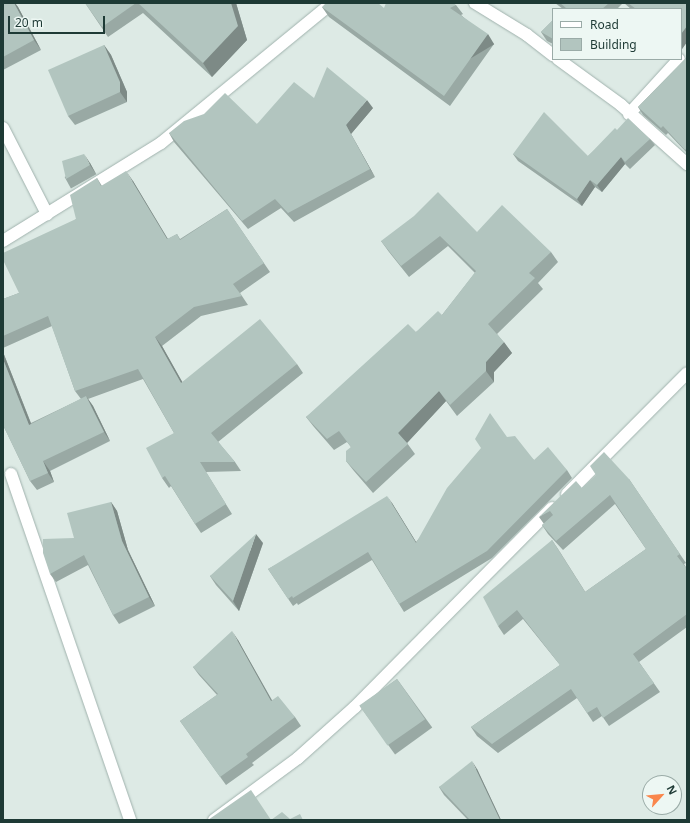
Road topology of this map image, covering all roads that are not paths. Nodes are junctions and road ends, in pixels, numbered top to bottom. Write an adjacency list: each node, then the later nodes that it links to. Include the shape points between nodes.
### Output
1 (332, 3): 9 (street, via 161,144)
2 (475, 3): 3 (street, via 527,35)
3 (552, 54)
4 (559, 60): 6 (street)
5 (678, 60): 6 (street)
6 (629, 114): 8 (street)
7 (3, 128): 9 (street)
8 (687, 164)
9 (47, 214): 10 (street)
10 (3, 241)
11 (687, 373): 14 (street, via 355,707 298,758)
12 (11, 474): 13 (street)
13 (130, 820)
14 (214, 820)

